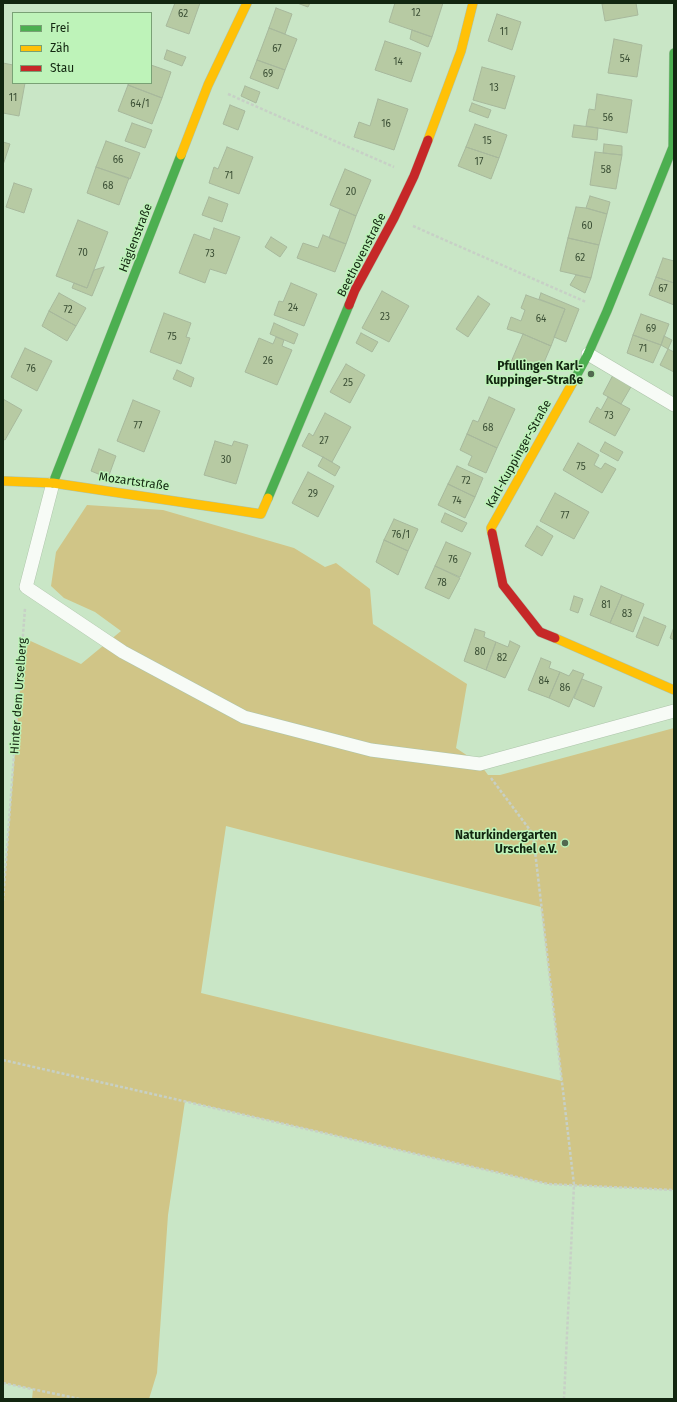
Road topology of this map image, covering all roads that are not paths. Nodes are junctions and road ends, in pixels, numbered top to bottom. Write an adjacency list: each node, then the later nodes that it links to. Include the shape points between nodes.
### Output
1 (247, 3): 7 (street, Häglenstraße, via 208,85)
2 (473, 3): 8 (street, Beethovenstraße, via 461,51 414,176 355,290)
3 (674, 53): 4 (street, Karl-Kuppinger-Straße, via 673,147)
4 (588, 354): 5 (lane); 9 (street, Karl-Kuppinger-Straße, via 491,528 502,585 540,632)
5 (674, 405)
6 (3, 481): 7 (street, Mozartstraße)
7 (53, 483): 8 (street, Mozartstraße); 10 (lane, via 26,587 123,652 244,717 371,750 480,764)
8 (261, 514)
9 (674, 690)
10 (674, 711)

